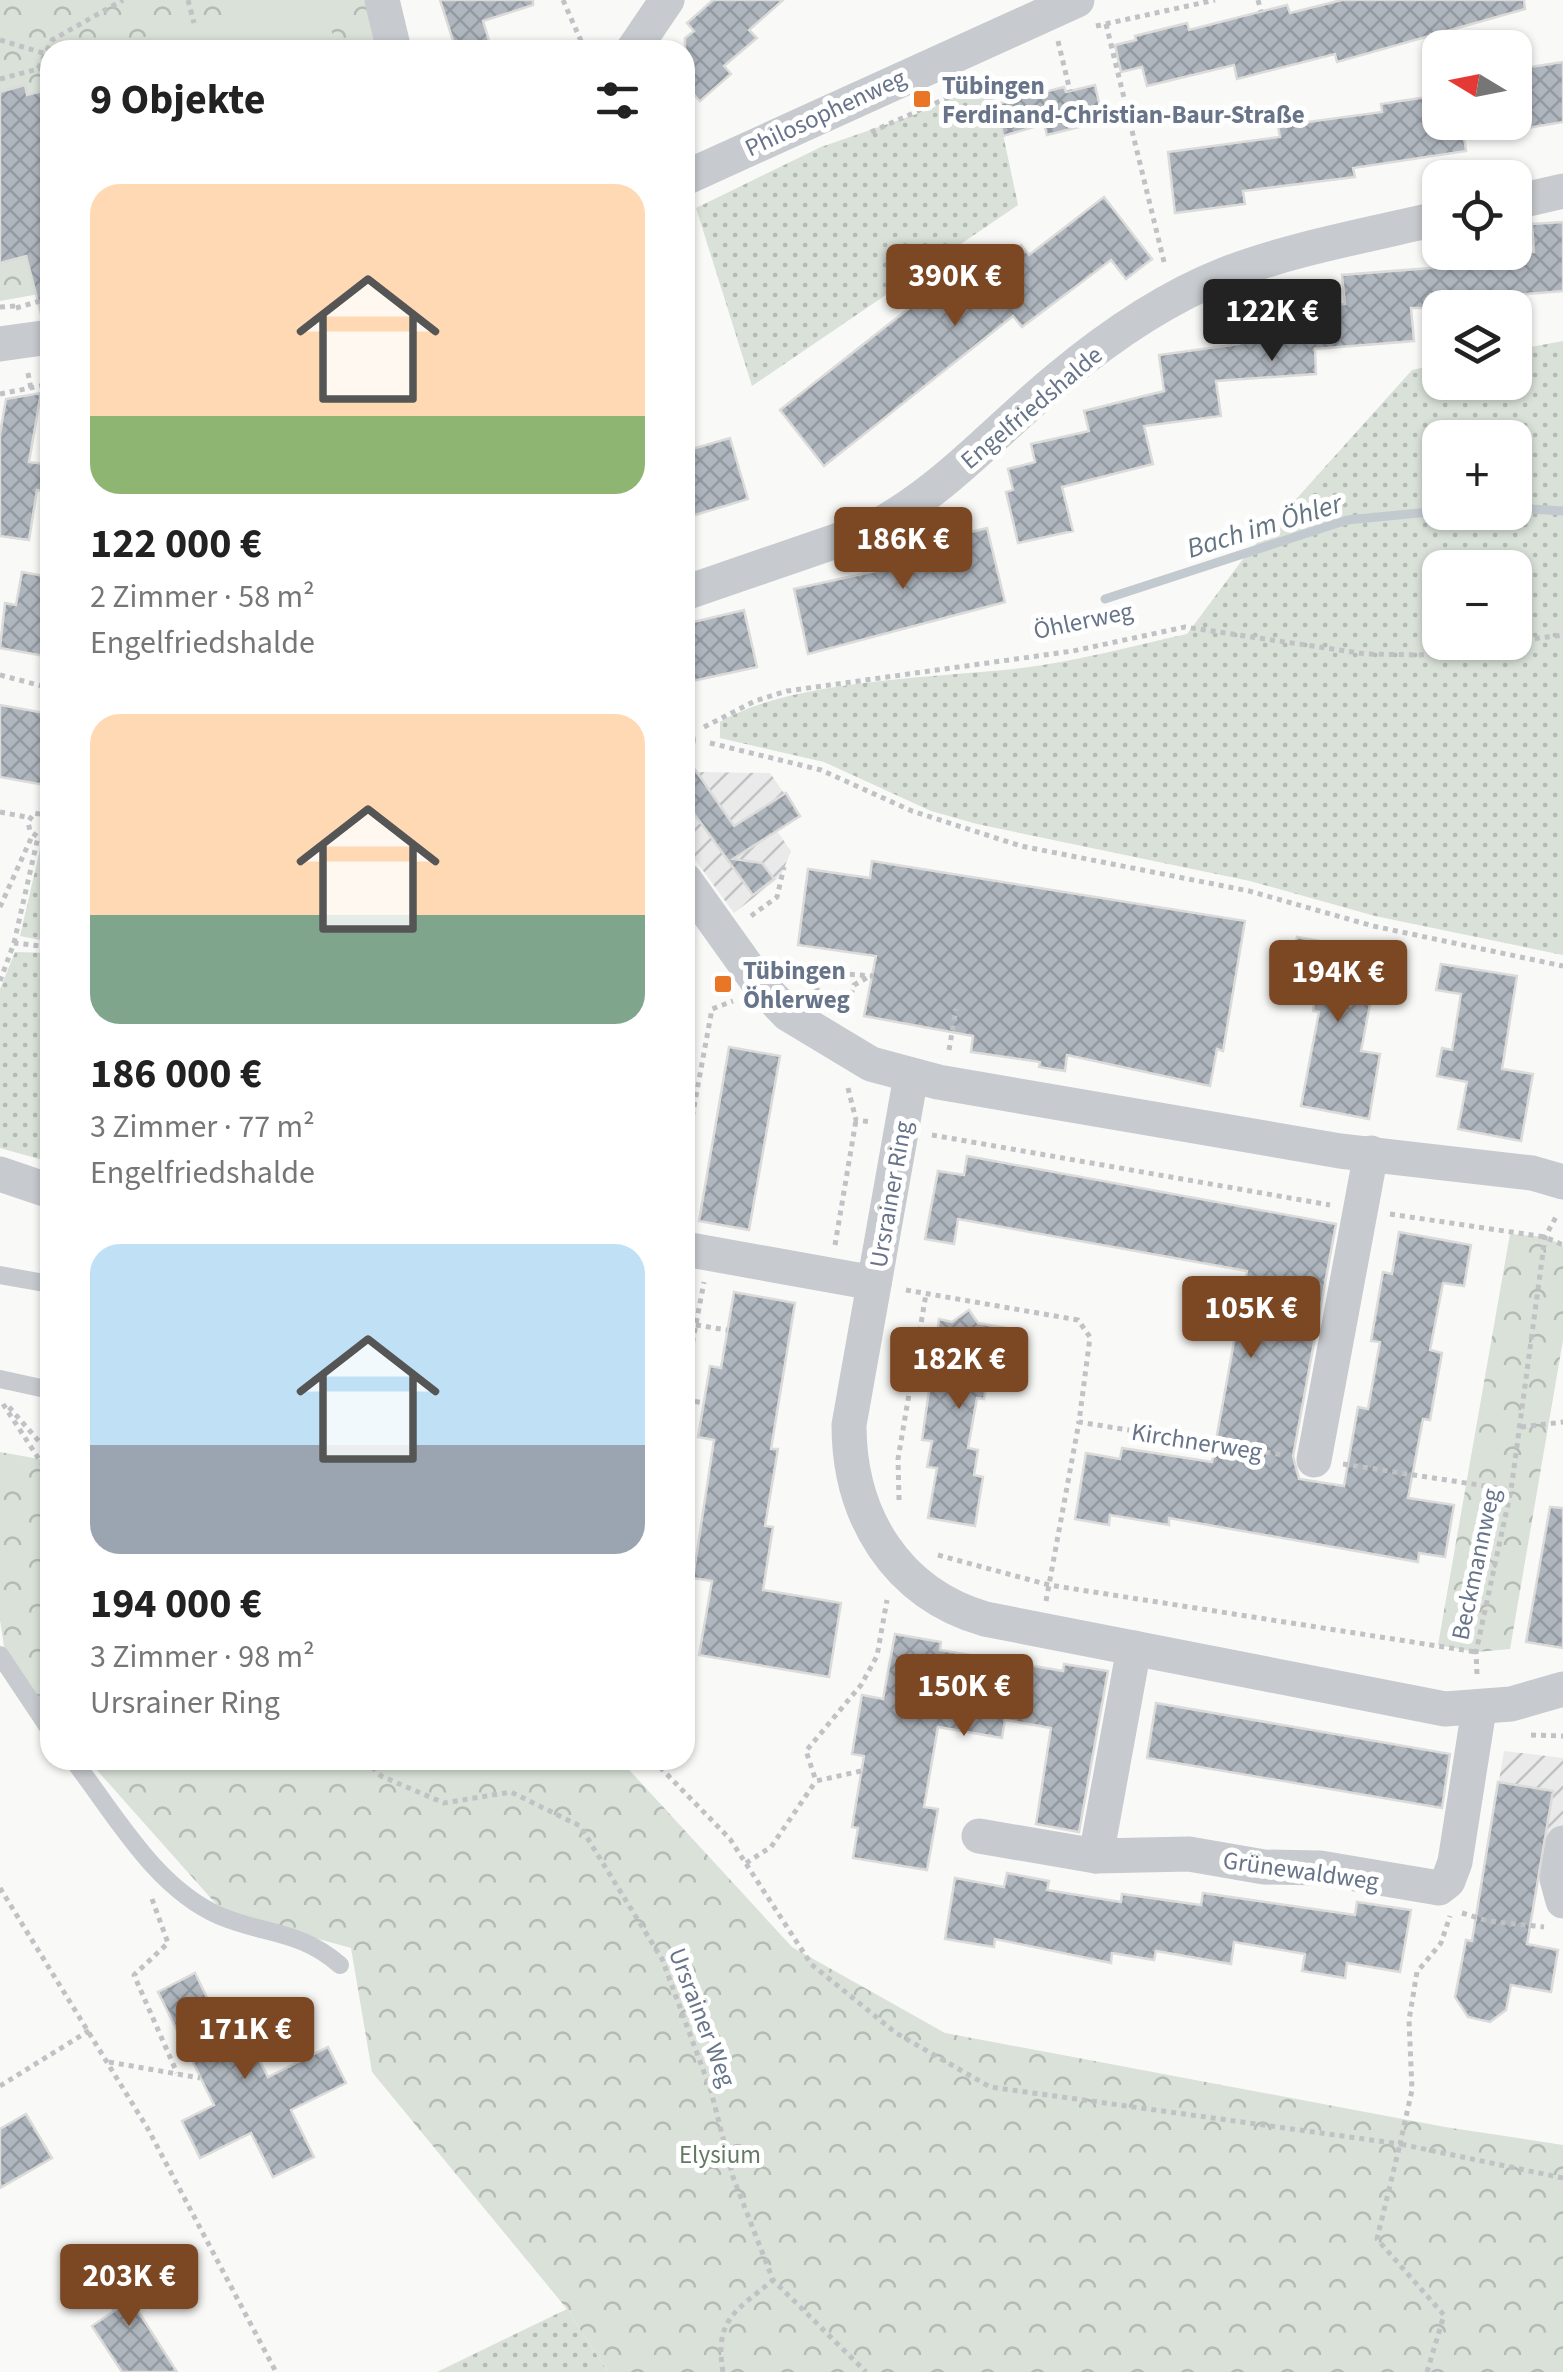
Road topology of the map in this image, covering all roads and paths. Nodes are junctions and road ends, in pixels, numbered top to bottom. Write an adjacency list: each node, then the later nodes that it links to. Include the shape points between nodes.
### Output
1 (123, 0): 11 (path)
2 (188, 0): 9 (path)
3 (382, 0): 12 (street)
4 (564, 0): 13 (path)
5 (667, 0): 14 (street)
6 (1258, 0): 8 (path)
7 (1090, 6): 21 (street, Philosophenweg); 25 (path)
8 (1261, 11)
9 (194, 24)
10 (0, 40): 16 (path)
11 (52, 40)
12 (392, 40)
13 (581, 40)
14 (641, 40)
15 (1058, 40): 20 (path)
16 (40, 53)
17 (40, 62): 18 (path)
18 (38, 68): 19 (path)
19 (0, 80)
20 (1070, 91)
21 (695, 174)
22 (1563, 191): 23 (street)
23 (1532, 198)
24 (1422, 222): 25 (street, Engelfriedshalde, via 1278,258)
25 (1173, 298): 32 (street, Engelfriedshalde, via 1059,378 902,513)
26 (16, 306): 27 (path)
27 (0, 307)
28 (40, 338): 29 (street)
29 (0, 344)
30 (40, 386): 31 (path)
31 (0, 394)
32 (695, 590)
33 (1563, 635): 34 (path)
34 (1532, 639)
35 (1422, 655): 38 (path, Öhlerweg, via 1366,654 1185,626 1074,651 786,691 728,713)
36 (0, 676): 37 (path)
37 (40, 686)
38 (695, 735)
39 (695, 743): 51 (path, via 822,770 912,811 1021,846 1249,891 1390,930)
40 (0, 812): 42 (path)
41 (40, 814): 42 (path)
42 (30, 818): 44 (path)
43 (40, 834): 44 (path)
44 (36, 835): 47 (path); 49 (path)
45 (784, 868): 48 (path, via 778,897)
46 (695, 898): 48 (street)
47 (0, 908)
48 (709, 922): 53 (street)
49 (14, 943): 50 (path); 52 (path)
50 (40, 946)
51 (1563, 966)
52 (0, 980)
53 (760, 985): 55 (street); 55 (path, via 790,970 873,976 854,985); 57 (path, via 712,1010)
54 (956, 1009): 56 (path)
55 (841, 1063): 56 (street); 58 (path)
56 (928, 1079): 59 (street, Ursrainer Ring); 60 (street)
57 (695, 1102)
58 (856, 1120): 59 (path); 70 (path)
59 (902, 1130): 65 (path); 72 (street, Ursrainer Ring)
60 (1371, 1154): 62 (street); 65 (street)
61 (0, 1174): 63 (street)
62 (1563, 1182)
63 (40, 1188)
64 (1563, 1203): 66 (path, Beckmannweg)
65 (1360, 1210): 66 (path); 86 (street)
66 (1545, 1237): 67 (path); 84 (path, Beckmannweg)
67 (1563, 1245)
68 (697, 1252): 70 (street); 74 (path)
69 (0, 1275): 71 (lane)
70 (830, 1275): 72 (street)
71 (40, 1282)
72 (874, 1283): 73 (path); 90 (street, Ursrainer Ring, via 849,1455 876,1538)
73 (926, 1294): 82 (path, via 1078,1320 1090,1337); 89 (path, via 898,1459)
74 (696, 1325): 75 (path); 76 (path)
75 (695, 1330)
76 (727, 1330)
77 (0, 1379): 78 (lane)
78 (40, 1388)
79 (2, 1402): 85 (path); 87 (path)
80 (695, 1402): 81 (path)
81 (704, 1403)
82 (1079, 1422): 86 (path, Kirchnerweg); 91 (path)
83 (1563, 1422): 84 (path)
84 (1520, 1427): 88 (path, Beckmannweg)
85 (40, 1443)
86 (1314, 1460): 88 (path, Kirchnerweg)
87 (40, 1461)
88 (1511, 1490): 94 (path, Beckmannweg)
89 (903, 1518)
90 (914, 1560): 91 (path); 92 (street, Ursrainer Ring, via 960,1612); 103 (path, via 883,1608 877,1656 861,1685 806,1752)
91 (1049, 1586): 92 (path); 94 (path)
92 (1041, 1630): 93 (street, Ursrainer Ring)
93 (1134, 1648): 97 (street, Ursrainer Ring, via 1407,1703); 106 (street)
94 (1476, 1652): 97 (path, Beckmannweg)
95 (0, 1655): 98 (lane)
96 (1562, 1694): 97 (street, Ursrainer Ring)
97 (1478, 1709): 106 (street, Grünewaldweg, via 1455,1862 1439,1888 1188,1854)
98 (40, 1715)
99 (81, 1770): 108 (lane)
100 (375, 1770): 119 (path, Ursrainer Weg, via 444,1803 511,1792 580,1826 662,1959)
101 (663, 1770): 107 (path)
102 (861, 1770): 103 (path)
103 (816, 1781): 107 (path, via 770,1846)
104 (979, 1836): 106 (street, Grünewaldweg)
105 (1563, 1842): 110 (street)
106 (1096, 1856)
107 (746, 1864): 117 (path, via 811,1964 896,2033 990,2087)
108 (166, 1882): 111 (lane, via 218,1916 316,1944); 114 (path, via 150,1900 168,1943 134,1975)
109 (0, 1888): 112 (path)
110 (1559, 1910): 117 (path, via 1545,1928 1525,1928 1466,1916 1452,1905 1441,1943 1417,1972 1409,2020 1412,2090)
111 (340, 1965)
112 (90, 2030): 113 (path); 116 (path)
113 (109, 2062): 114 (path); 120 (path)
114 (177, 2073): 115 (path)
115 (200, 2078)
116 (0, 2086)
117 (1400, 2144): 118 (path); 123 (path, via 1377,2240 1444,2316)
118 (1563, 2178)
119 (773, 2280): 121 (path, via 725,2320 718,2346); 122 (path, Ursrainer Weg)
120 (276, 2372)
121 (723, 2372)
122 (866, 2372)
123 (1427, 2372)

